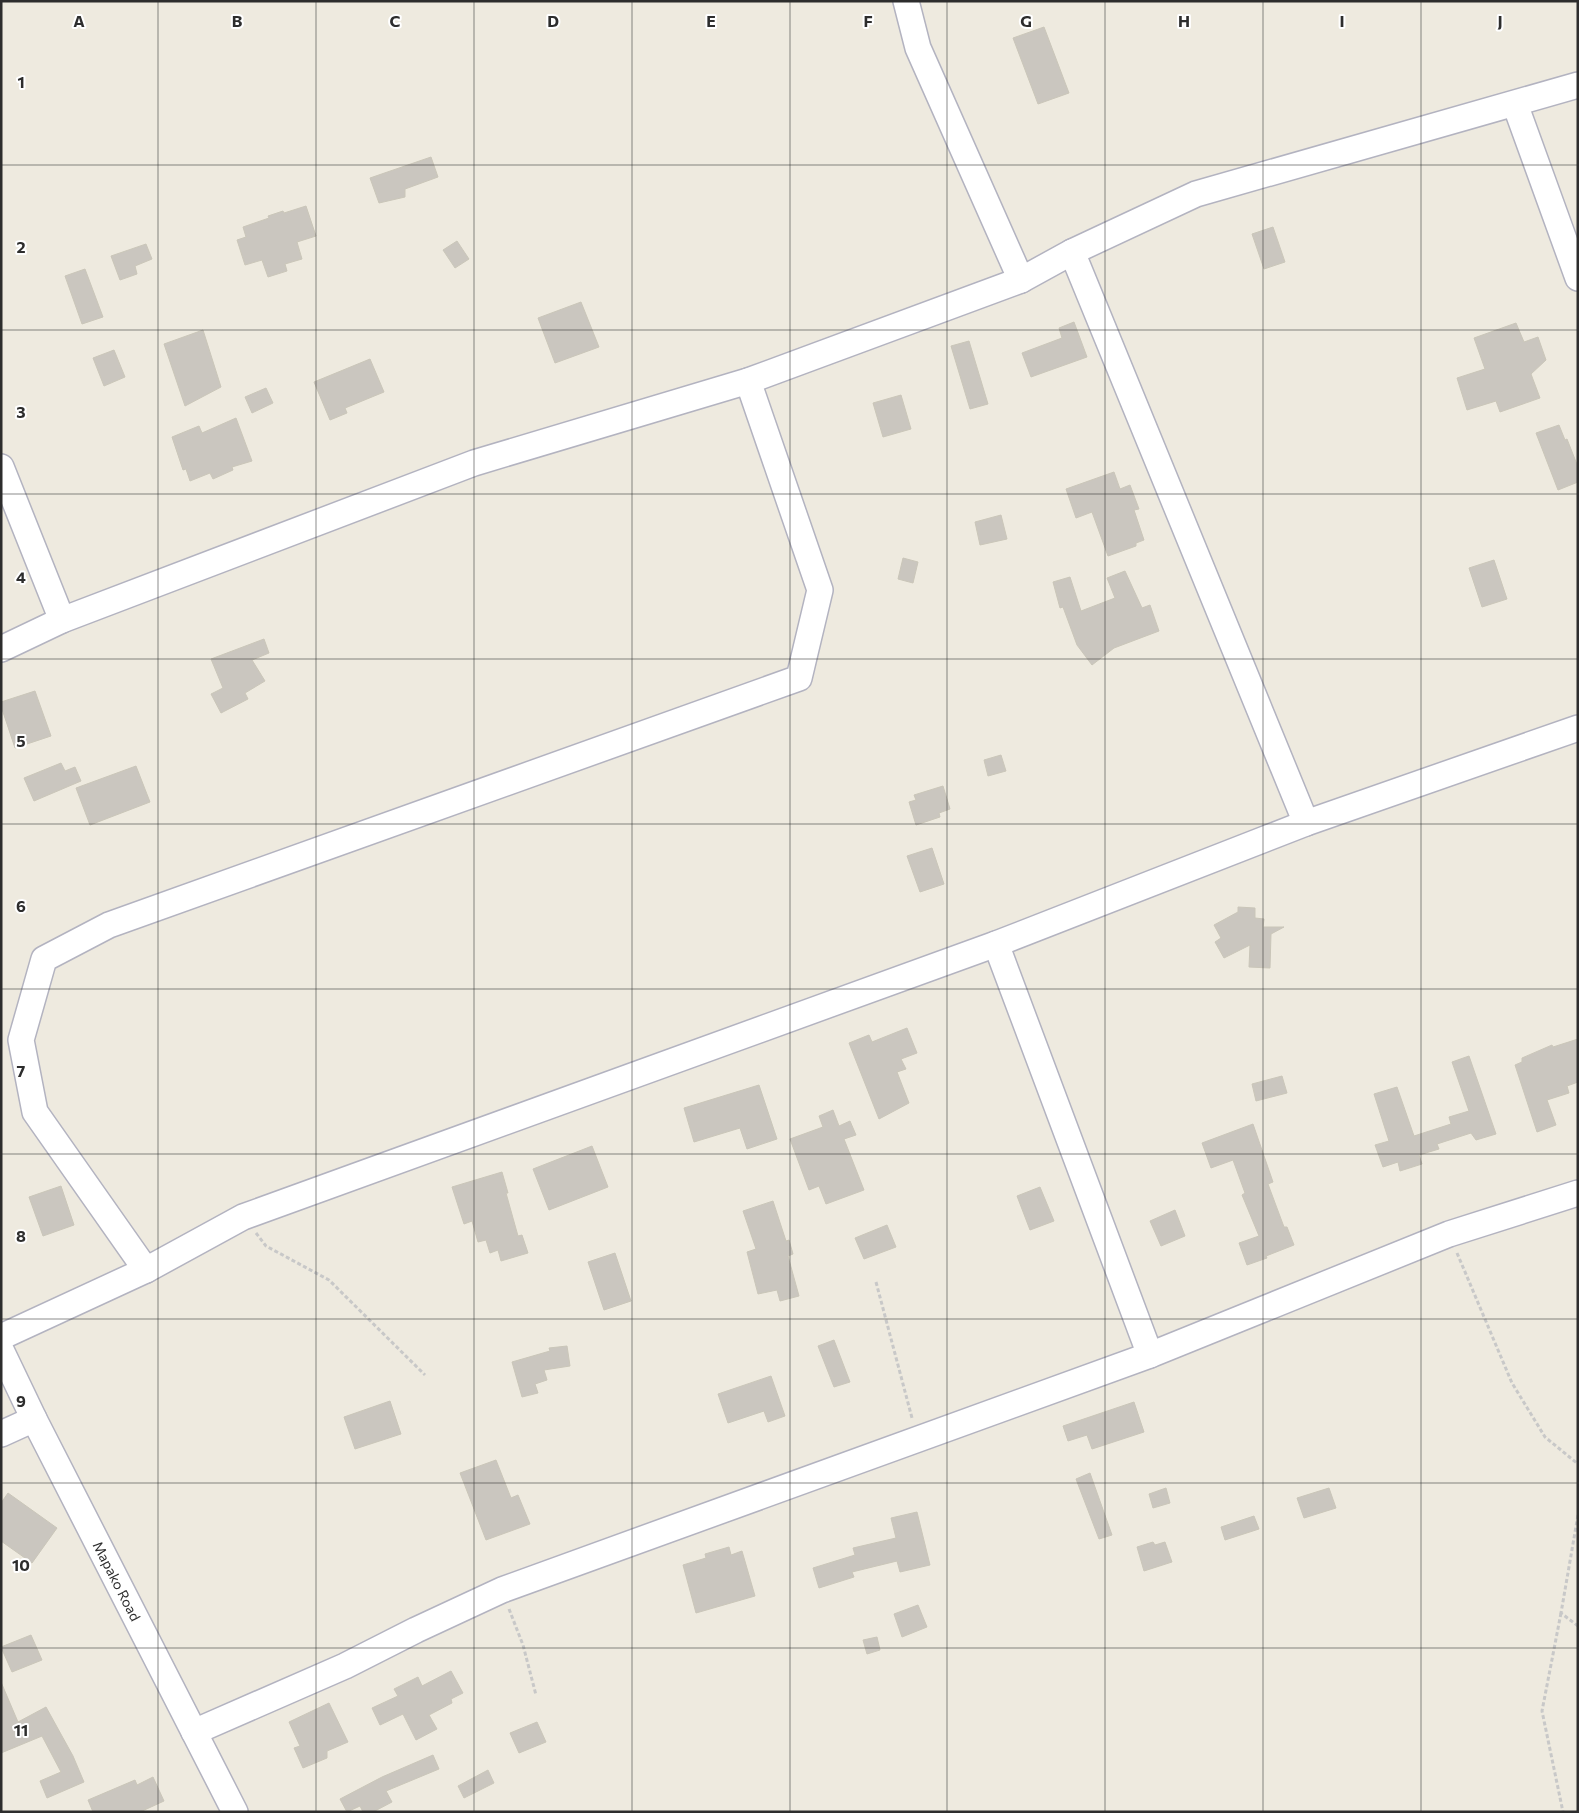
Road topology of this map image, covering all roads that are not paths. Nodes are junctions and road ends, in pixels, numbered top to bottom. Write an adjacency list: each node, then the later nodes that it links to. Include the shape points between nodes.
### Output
1 (906, 1): 6 (street, via 918,48)
2 (1578, 85): 3 (street)
3 (1515, 104): 4 (street, via 1196,194); 5 (street)
4 (1072, 252): 6 (street); 12 (street)
5 (1578, 278)
6 (1020, 280): 7 (street)
7 (748, 381): 9 (street, via 474,463); 15 (street, via 820,590 799,678 109,926 44,959 21,1040 35,1112)
8 (1, 467): 9 (street)
9 (62, 620): 10 (street)
10 (1, 649)
11 (1578, 728): 12 (street)
12 (1306, 824): 13 (street)
13 (996, 944): 15 (street, via 243,1217); 18 (street)
14 (1578, 1193): 18 (street, via 1449,1234)
15 (146, 1270): 16 (street)
16 (1, 1337)
17 (1, 1350): 19 (street, Mapako Road)
18 (1150, 1355): 21 (street, via 502,1590 345,1666)
19 (34, 1420): 20 (street); 21 (street, Mapako Road)
20 (1, 1434)
21 (194, 1732): 22 (street, Mapako Road)
22 (235, 1812)

